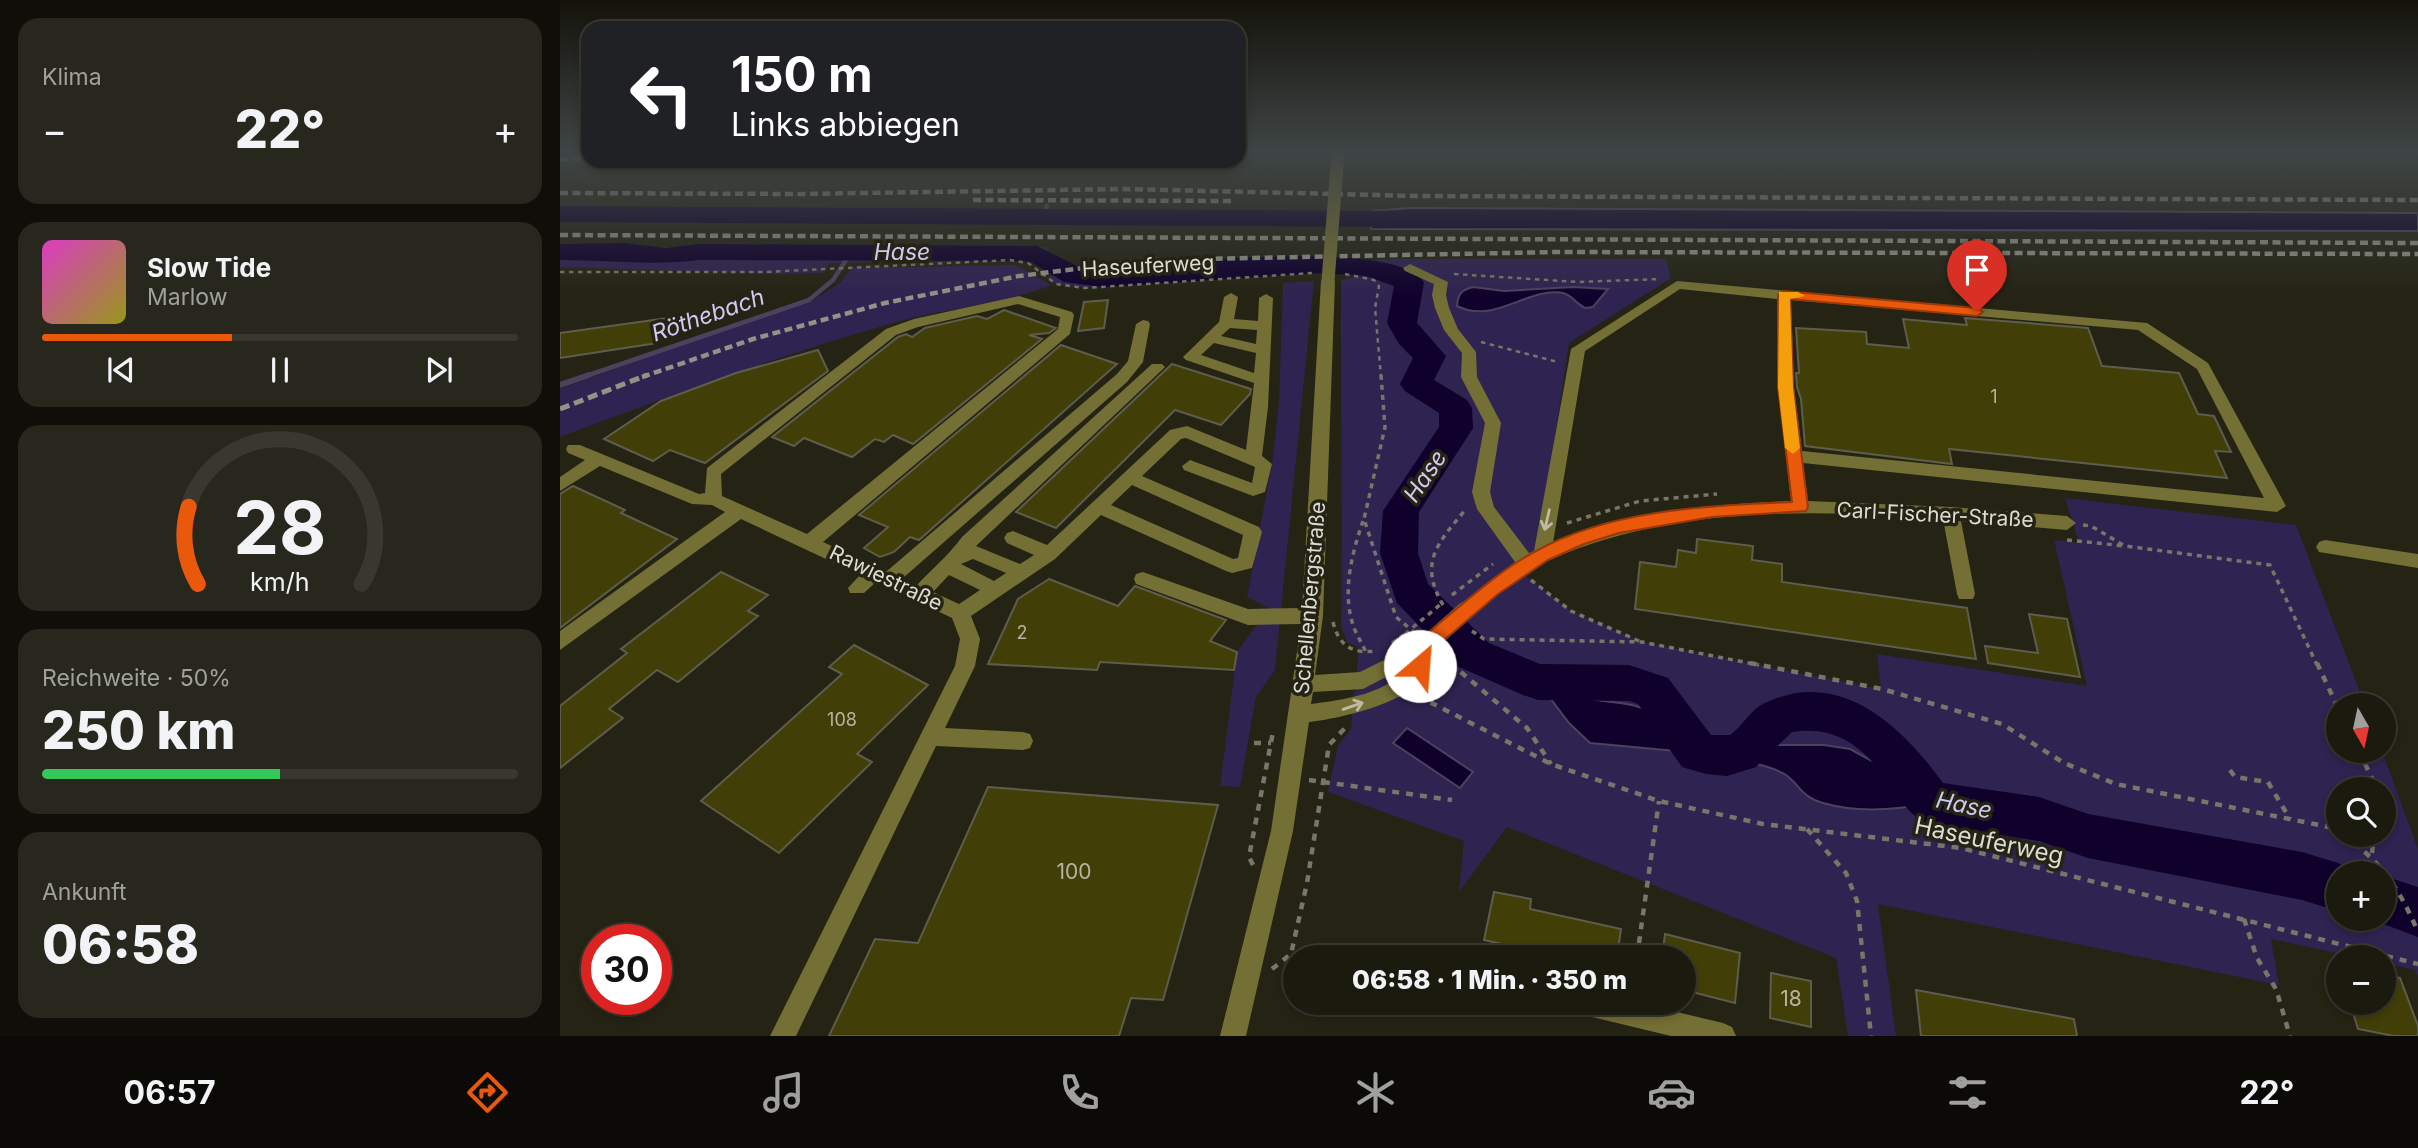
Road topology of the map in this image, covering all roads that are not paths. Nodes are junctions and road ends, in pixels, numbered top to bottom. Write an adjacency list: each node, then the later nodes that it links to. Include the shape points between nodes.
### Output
1 (1332, 201): 41 (street, Schellenbergstraße, bridge, via 1322,277)
2 (1410, 268): 32 (street, via 1441,282 1442,308 1469,352 1469,377 1493,423 1481,492 1486,509)
3 (1784, 295): 14 (street, via 1786,387); 14 (street, via 2142,326 2203,366 2277,506); 32 (street, one-way to 32, via 1677,285 1578,349 1556,484)
4 (1231, 297): 6 (street)
5 (1266, 298): 8 (street)
6 (1226, 323): 8 (street); 9 (street)
7 (1143, 324): 34 (street, via 1135,362 1122,378)
8 (1264, 326): 10 (street)
9 (1210, 338): 10 (street); 12 (street, via 1191,357)
10 (1262, 350): 12 (street)
11 (1157, 367): 30 (street)
12 (1261, 380): 16 (street)
13 (574, 449): 15 (street, Rawiestraße)
14 (1794, 456): 22 (street)
15 (599, 459): 19 (street); 20 (street, Rawiestraße, via 698,500)
16 (1253, 459): 17 (street, via 1264,464 1257,490); 18 (street, via 1181,432)
17 (1190, 466)
18 (1130, 477): 21 (street); 21 (street, via 1253,532 1247,562 1232,566)
19 (560, 485)
20 (714, 499): 23 (street, Rawiestraße); 27 (street, via 713,472 891,332 1019,300 1067,315 1065,331)
21 (1099, 507): 29 (street)
22 (1800, 507): 24 (street, Carl-Fischer-Straße); 32 (street, Carl-Fischer-Straße, via 1712,511 1619,527 1578,539)
23 (740, 510): 27 (street, Rawiestraße); 42 (street)
24 (1951, 513): 25 (street, Carl-Fischer-Straße); 38 (street)
25 (2067, 523)
26 (1013, 538): 29 (street)
27 (810, 542): 34 (street, Rawiestraße)
28 (2325, 547): 31 (street)
29 (1049, 554): 33 (street)
30 (952, 561): 33 (street, via 974,552); 37 (street); 39 (street)
31 (2418, 561)
32 (1530, 571): 43 (street, Carl-Fischer-Straße, bridge, via 1458,615)
33 (1022, 572): 37 (street)
34 (883, 576): 36 (street); 39 (street, Rawiestraße)
35 (1143, 579): 41 (street, via 1248,617)
36 (857, 588)
37 (996, 590): 40 (street)
38 (1966, 594)
39 (918, 595): 40 (street, Rawiestraße)
40 (960, 613): 46 (street, Rawiestraße, via 970,639 965,666)
41 (1313, 616): 44 (street, Schellenbergstraße)
42 (560, 642)
43 (1422, 649): 44 (street, Carl-Fischer-Straße, via 1363,680); 45 (street, Carl-Fischer-Straße, one-way to 43, via 1340,711 1392,689 1420,666)
44 (1304, 684): 45 (street, Schellenbergstraße)
45 (1301, 715): 51 (street, Schellenbergstraße, via 1268,899)
46 (929, 736): 47 (street); 50 (street, Rawiestraße)
47 (1023, 741)
48 (1620, 1015): 49 (street)
49 (1651, 1027): 52 (street)
50 (783, 1036)
51 (1233, 1036)
52 (1723, 1036)

